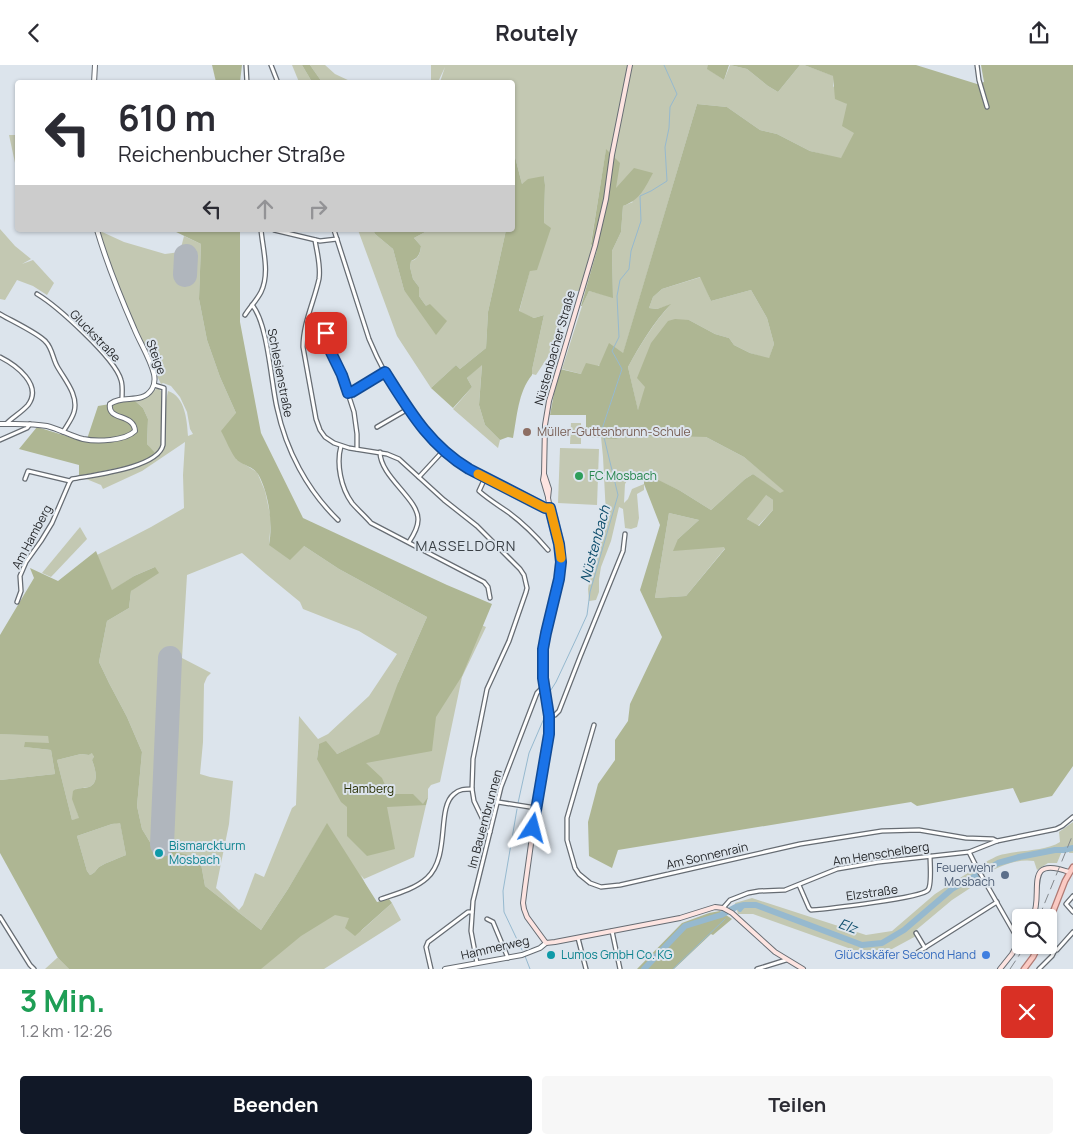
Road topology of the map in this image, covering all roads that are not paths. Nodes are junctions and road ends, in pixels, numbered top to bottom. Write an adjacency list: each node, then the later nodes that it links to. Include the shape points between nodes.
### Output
1 (95, 65): 6 (street)
2 (246, 65): 7 (street)
3 (271, 65): 8 (street)
4 (630, 65): 41 (main road, Nüstenbacher Straße, via 592,259 549,401 544,474)
5 (977, 65): 9 (street)
6 (94, 80)
7 (248, 80)
8 (277, 80)
9 (987, 107)
10 (98, 232): 23 (street, Steige, via 115,285 152,367)
11 (262, 232): 17 (street, via 264,282)
12 (282, 232): 15 (street)
13 (335, 232): 14 (street)
14 (337, 239): 15 (street); 22 (street, via 369,339)
15 (315, 240): 33 (street, via 319,278 305,326 303,347 316,419 325,437)
16 (37, 294): 25 (street, Gluckstraße, via 102,352 121,380)
17 (252, 305): 19 (street); 42 (street, Schlesienstraße, via 265,337 277,409 291,453 310,486)
18 (0, 314): 31 (street, via 39,336 50,348 74,397 75,410)
19 (245, 315)
20 (326, 333): 24 (street, via 325,340)
21 (0, 357): 28 (street, via 22,372 33,389 27,407)
22 (385, 372): 24 (street); 26 (street)
23 (154, 385): 25 (street, Steige, via 146,396); 40 (street, via 164,388 162,450 136,467)
24 (348, 393): 34 (street, via 354,412)
25 (122, 399): 31 (street, via 112,402 110,407 113,414 134,423 135,431 131,435 94,440)
26 (408, 409): 30 (street); 35 (street)
27 (0, 424): 28 (street)
28 (6, 424): 29 (street)
29 (30, 424): 31 (street); 32 (street, via 27,429)
30 (377, 427)
31 (63, 432)
32 (0, 439)
33 (341, 446): 34 (street); 44 (street, via 341,475 352,502 371,523)
34 (357, 449): 36 (street)
35 (443, 451): 37 (street); 38 (street)
36 (380, 452): 37 (street, via 399,459); 44 (street, via 383,467 417,514 418,524)
37 (419, 477): 51 (street, via 477,526 520,569 526,580 526,592 511,635 487,689 473,759)
38 (485, 478): 41 (street); 45 (street, via 479,491 518,520)
39 (25, 479): 40 (street, via 28,471)
40 (70, 481): 47 (street, Am Hamberg, via 52,523 26,562 20,576)
41 (550, 508): 48 (main road, Nüstenbacher Straße, via 561,562 543,649)
42 (338, 521)
43 (625, 534): 49 (street, via 623,551 559,711)
44 (409, 542): 46 (street, via 484,582)
45 (548, 550)
46 (490, 598)
47 (18, 602)
48 (544, 688): 49 (main road, Nüstenbacher Straße); 52 (street, Im Bauernbrunnen, via 537,693 507,769)
49 (549, 716): 53 (main road, Nüstenbacher Straße, via 549,734)
50 (594, 725): 56 (street, Am Sonnenrain, via 567,818 567,840 574,868 590,883 601,887 800,844 882,831 919,830)
51 (472, 789): 55 (street, via 474,801); 63 (street, via 456,792 447,803 441,853 428,877 417,885)
52 (498, 802): 53 (street); 55 (street, Im Bauernbrunnen)
53 (536, 808): 77 (main road, Nüstenbacher Straße, via 524,909)
54 (1073, 817): 56 (street, Am Henschelberg, via 1056,829)
55 (490, 832): 68 (street, Im Bauernbrunnen)
56 (997, 841): 57 (street, Am Henschelberg)
57 (970, 852): 58 (street, Am Henschelberg); 64 (street)
58 (930, 856): 61 (street, Am Henschelberg, via 844,868); 61 (street, Elzstraße, via 928,891 898,899 811,910)
59 (1073, 867): 60 (main road)
60 (1069, 873): 66 (main road, via 1052,867 1040,873 1036,882); 67 (main road)
61 (799, 885): 65 (street, Am Henschelberg, via 785,890 748,893 730,900)
62 (1073, 896): 69 (street, via 1066,904)
63 (381, 899)
64 (997, 902): 72 (street); 78 (street)
65 (724, 908): 73 (main road, Am Henschelberg, via 716,907 680,918); 83 (main road)
66 (1035, 909)
67 (1054, 909)
68 (472, 912): 84 (street, Im Bauernbrunnen, via 471,931); 86 (street, via 428,942 426,947)
69 (1073, 912)
70 (0, 917): 85 (street)
71 (487, 919): 82 (street, via 493,922)
72 (1012, 929)
73 (612, 931): 76 (main road, Am Henschelberg); 89 (street)
74 (916, 933): 78 (street)
75 (1073, 933): 94 (street)
76 (578, 938): 77 (main road, Am Henschelberg); 88 (street)
77 (546, 943): 82 (street, Hammerweg)
78 (925, 948): 79 (street)
79 (918, 952)
80 (1012, 954): 92 (main road)
81 (1034, 954): 93 (main road)
82 (508, 958): 84 (street, Hammerweg)
83 (786, 960): 90 (street); 91 (main road)
84 (477, 963): 87 (street, Hammerweg)
85 (34, 969)
86 (432, 969)
87 (449, 969)
88 (586, 969)
89 (620, 969)
90 (757, 969)
91 (803, 969)
92 (1000, 969)
93 (1024, 969)
94 (1039, 969)

